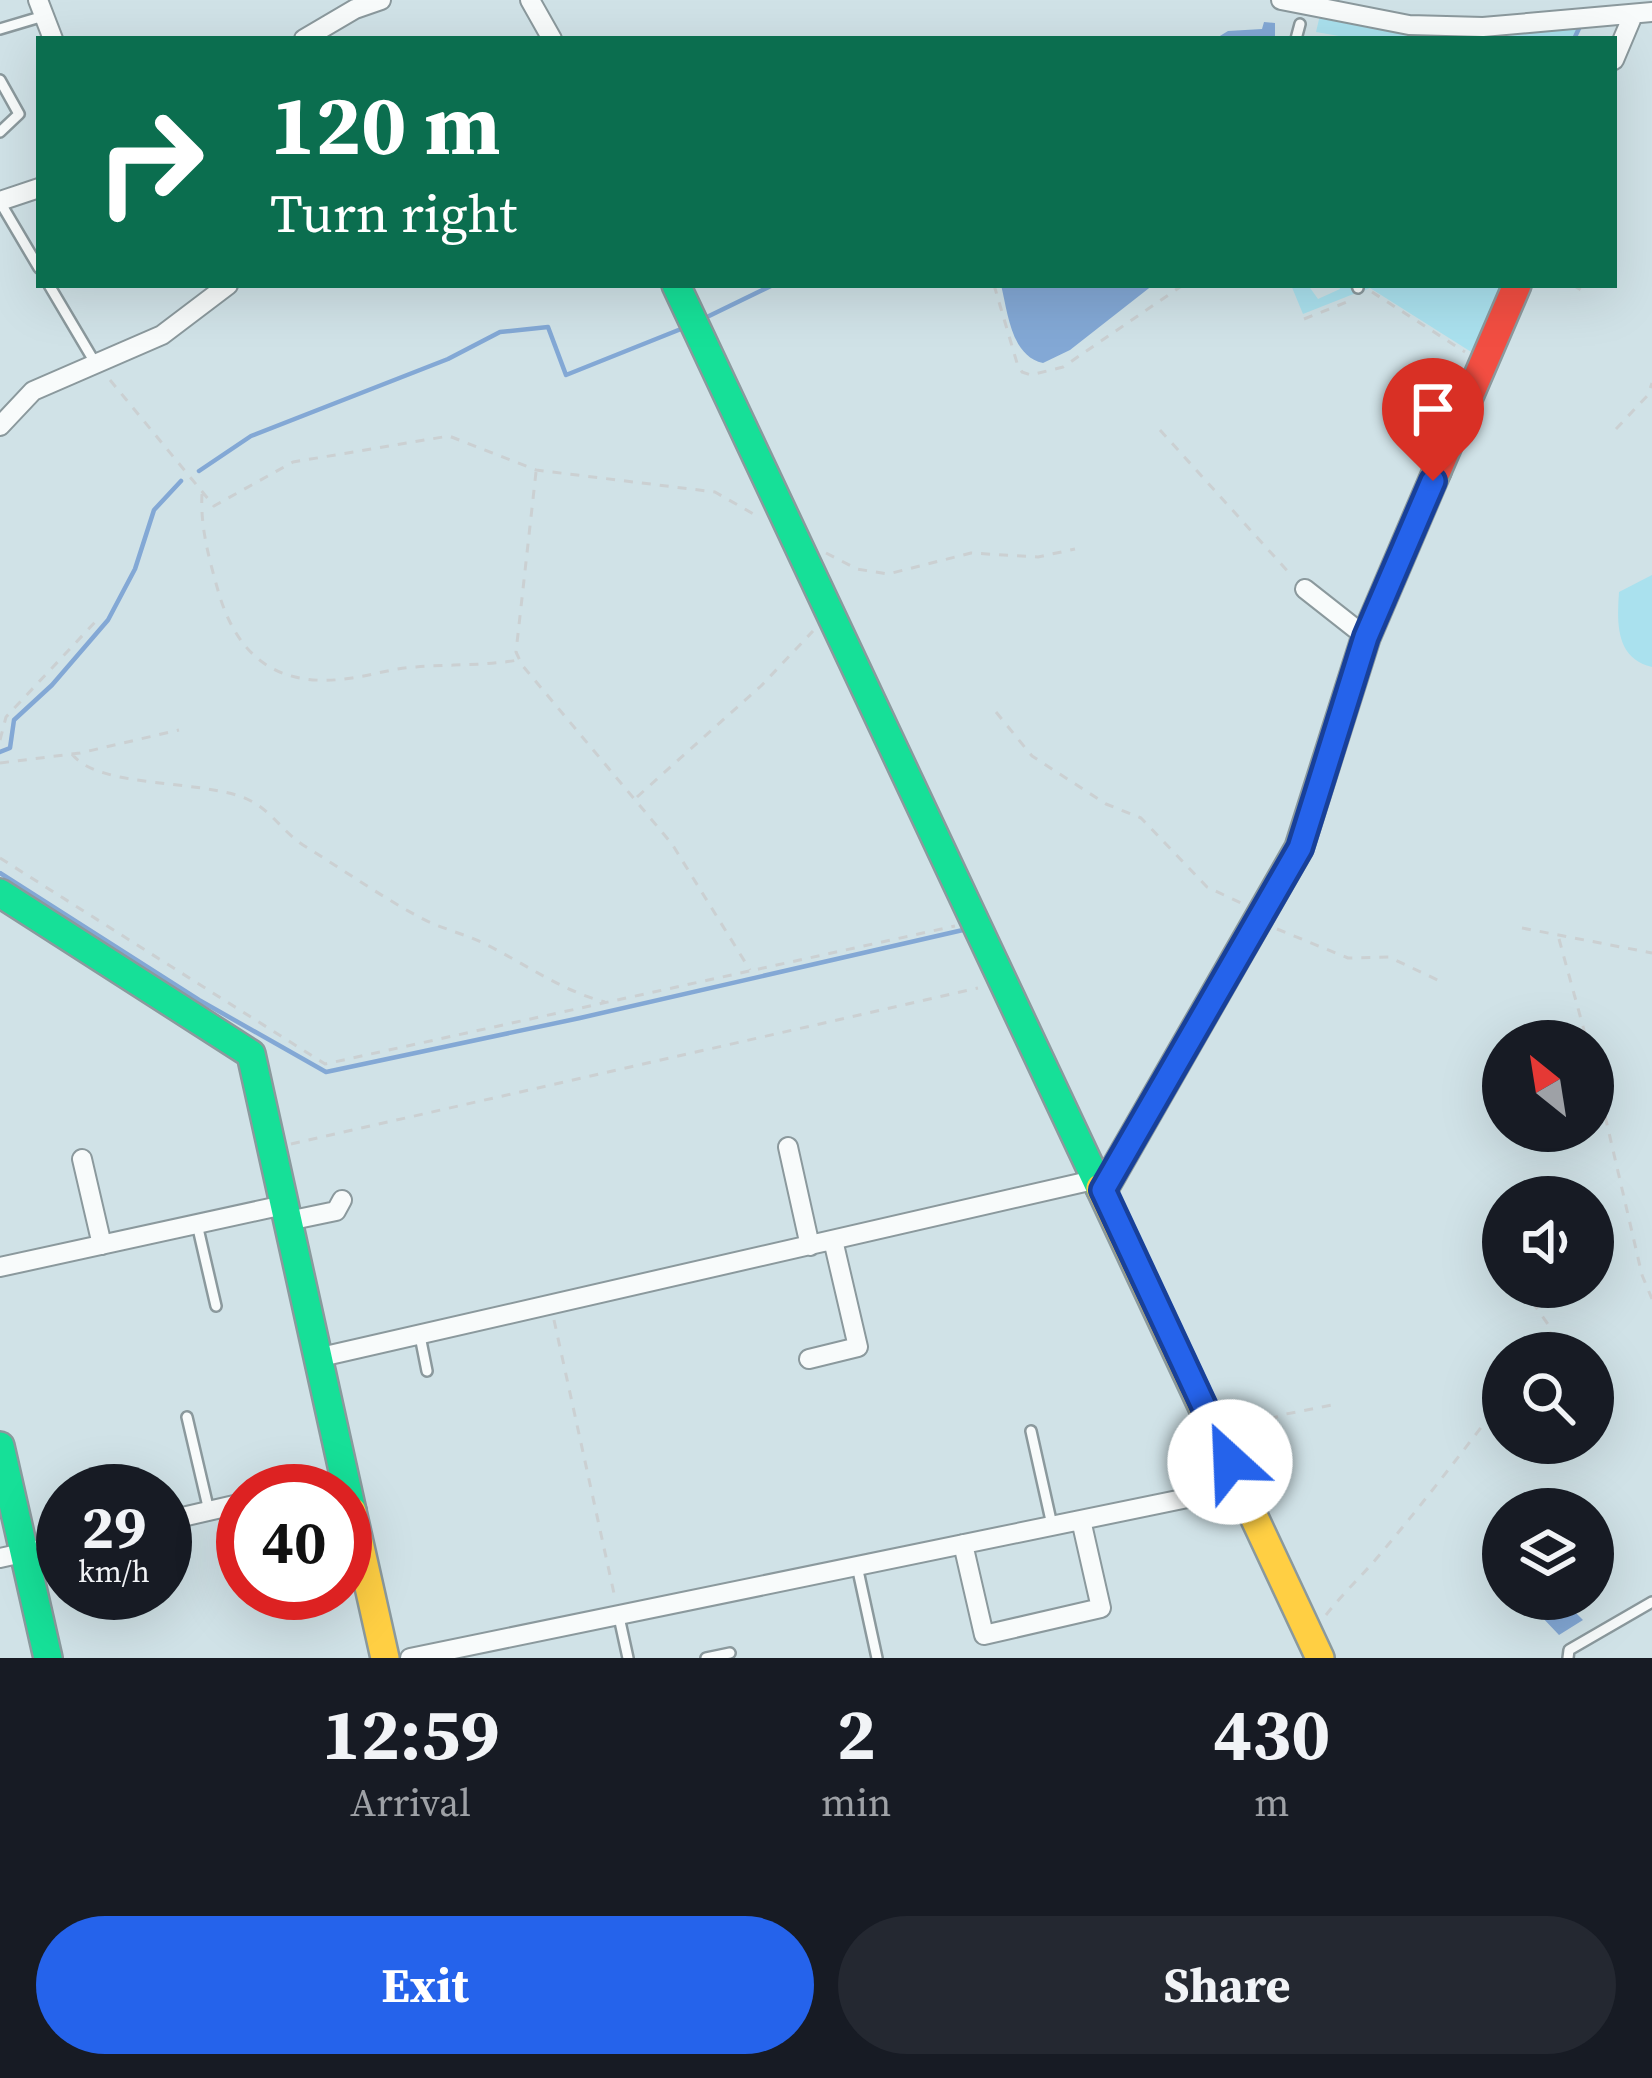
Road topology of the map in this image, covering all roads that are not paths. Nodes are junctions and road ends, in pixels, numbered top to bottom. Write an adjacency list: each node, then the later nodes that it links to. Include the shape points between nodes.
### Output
1 (381, 0): 8 (street)
2 (530, 0): 9 (street)
3 (1281, 0): 5 (street, via 1409,26)
4 (42, 8): 7 (lane)
5 (1643, 14): 11 (street)
6 (1300, 24): 10 (lane)
7 (0, 29)
8 (309, 36)
9 (550, 36)
10 (1297, 36)
11 (1617, 55)
12 (0, 80): 13 (lane, via 19,114)
13 (0, 133)
14 (36, 189): 15 (street)
15 (0, 202): 16 (lane)
16 (36, 263)
17 (51, 288): 21 (lane)
18 (224, 288): 21 (street, via 162,335)
19 (677, 288): 28 (street)
20 (1516, 288): 24 (street)
21 (94, 361): 22 (street, via 33,391)
22 (0, 426)
23 (1305, 590): 24 (street)
24 (1366, 637): 28 (street, via 1300,848)
25 (0, 893): 30 (street, via 251,1054)
26 (788, 1147): 34 (street)
27 (82, 1159): 33 (street)
28 (1101, 1184): 32 (street); 45 (street)
29 (342, 1200): 30 (street, via 336,1211)
30 (286, 1213): 31 (street); 38 (street)
31 (197, 1223): 33 (street); 36 (lane)
32 (833, 1240): 34 (street); 39 (street, via 858,1347)
33 (102, 1245): 35 (street)
34 (810, 1246): 37 (street)
35 (0, 1267)
36 (216, 1306)
37 (419, 1334): 38 (street); 40 (lane)
38 (321, 1357): 44 (street)
39 (809, 1359)
40 (427, 1371)
41 (187, 1417): 47 (lane)
42 (1030, 1431): 50 (lane)
43 (0, 1446): 52 (street)
44 (343, 1464)
45 (1241, 1486): 49 (street); 64 (street)
46 (216, 1509): 47 (street)
47 (209, 1510): 48 (street)
48 (192, 1514)
49 (1081, 1520): 50 (street); 51 (street, via 1101,1608 984,1634)
50 (1052, 1526): 51 (street)
51 (963, 1544): 53 (street)
52 (12, 1556): 58 (street)
53 (857, 1566): 56 (street); 63 (lane)
54 (372, 1599): 59 (street)
55 (1652, 1602): 65 (lane, via 1569,1650)
56 (619, 1617): 60 (street); 61 (lane)
57 (730, 1653): 62 (lane)
58 (48, 1658)
59 (385, 1658)
60 (410, 1658)
61 (628, 1658)
62 (706, 1658)
63 (878, 1658)
64 (1320, 1658)
65 (1568, 1658)

